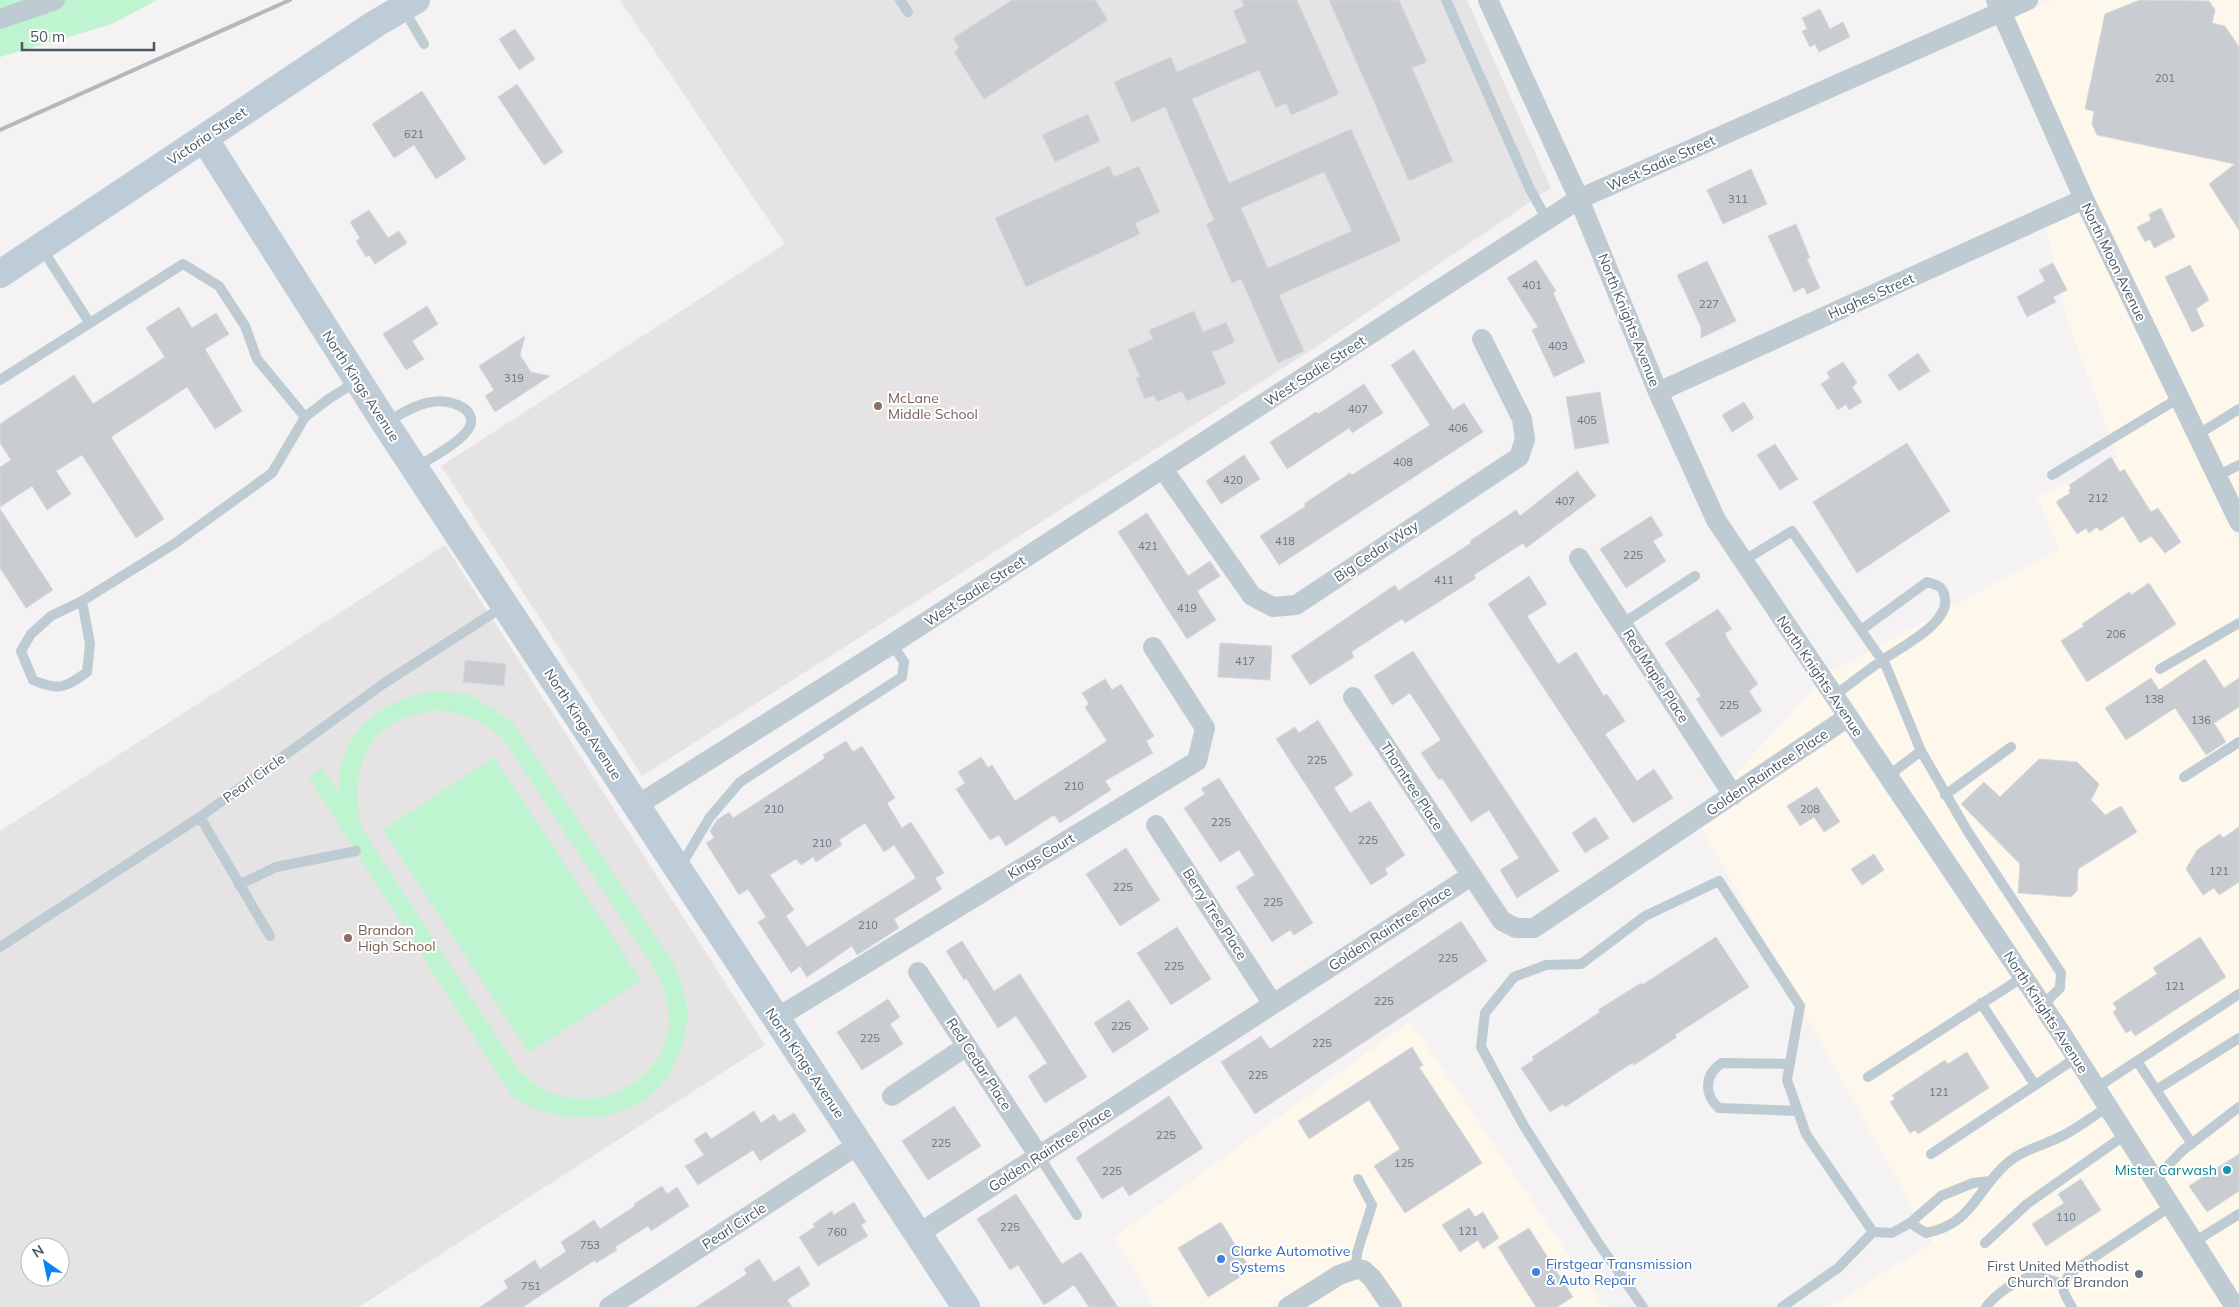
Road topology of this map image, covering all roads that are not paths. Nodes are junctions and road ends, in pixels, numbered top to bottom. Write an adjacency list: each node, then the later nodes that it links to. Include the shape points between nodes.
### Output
1 (55, 0): 9 (street)
2 (900, 0): 8 (lane)
3 (1446, 0): 14 (lane)
4 (1488, 0): 12 (street, North Knights Avenue)
5 (2028, 0): 7 (street, West Sadie Street)
6 (409, 4): 10 (lane); 11 (street, Victoria Street)
7 (1999, 6): 12 (street, West Sadie Street); 13 (street, North Moon Avenue)
8 (908, 12)
9 (0, 19)
10 (424, 44)
11 (204, 138): 15 (street, Victoria Street); 20 (street, North Kings Avenue)
12 (1579, 199): 14 (street, West Sadie Street); 21 (street, North Knights Avenue)
13 (2084, 199): 21 (street, Hughes Street); 22 (street, North Moon Avenue)
14 (1546, 220): 29 (street, West Sadie Street)
15 (41, 247): 16 (street, Victoria Street); 17 (lane)
16 (0, 274)
17 (89, 322): 19 (lane); 24 (lane, via 183,264 219,286 245,326 257,359)
18 (1482, 339): 29 (street, Big Cedar Way, via 1522,420 1525,439 1519,457 1296,604 1273,607 1252,596)
19 (0, 380)
20 (357, 381): 24 (lane); 25 (street, North Kings Avenue)
21 (1658, 392): 34 (street, North Knights Avenue, via 1716,520)
22 (2179, 398): 26 (street, North Moon Avenue); 30 (lane)
23 (2239, 409): 26 (lane)
24 (305, 417): 36 (lane, via 272,473 174,544)
25 (385, 423): 28 (street, North Kings Avenue); 28 (lane, via 415,405 429,402 458,405 468,411 471,425 465,434)
26 (2197, 435): 31 (street, North Moon Avenue)
27 (2239, 465): 31 (lane)
28 (414, 468): 37 (street, North Kings Avenue)
29 (1163, 469): 41 (street, West Sadie Street)
30 (2052, 475)
31 (2217, 476): 32 (street, North Moon Avenue)
32 (2239, 522)
33 (1579, 558): 39 (street, Red Maple Place)
34 (1743, 561): 40 (lane, via 1792,531); 45 (street, North Knights Avenue)
35 (1696, 576): 39 (lane)
36 (82, 601): 36 (lane, via 51,616 31,634 21,651 33,680 49,687 70,686 87,672 90,644)
37 (505, 605): 55 (street, North Kings Avenue); 56 (lane, Pearl Circle, via 383,684)
38 (2239, 623): 44 (lane)
39 (1622, 624): 53 (street, Red Maple Place)
40 (1861, 630): 43 (lane); 43 (lane, via 1927,582 1939,586 1944,592 1946,606 1940,617 1919,636)
41 (892, 644): 55 (street, West Sadie Street); 59 (lane, via 904,662 902,677 740,782 710,817 685,859)
42 (1153, 647): 70 (street, Kings Court, via 1205,728 1197,761)
43 (1882, 660): 45 (lane); 50 (lane)
44 (2160, 669)
45 (1834, 696): 47 (street, North Knights Avenue)
46 (1353, 697): 60 (street, Thorntree Place)
47 (1848, 717): 51 (street, North Knights Avenue); 53 (street, Golden Raintree Place)
48 (2239, 742): 52 (lane)
49 (2011, 747): 54 (lane)
50 (1921, 751): 51 (lane); 54 (lane)
51 (1888, 776): 65 (street, North Knights Avenue)
52 (2184, 777)
53 (1734, 794): 60 (street, Golden Raintree Place, via 1534,928 1516,928 1502,921)
54 (1945, 795): 69 (lane, via 2062,973 2060,988)
55 (636, 806): 59 (street, North Kings Avenue)
56 (200, 818): 61 (lane); 63 (lane, Pearl Circle)
57 (1156, 825): 68 (street, Berry Tree Place)
58 (356, 851): 61 (lane, via 276,866)
59 (675, 866): 70 (street, North Kings Avenue)
60 (1471, 876): 68 (street, Golden Raintree Place)
61 (240, 884): 62 (lane)
62 (270, 936)
63 (0, 947)
64 (918, 972): 72 (street, Red Cedar Place)
65 (2023, 977): 67 (lane); 69 (street, North Knights Avenue)
66 (2239, 994): 74 (lane)
67 (1982, 1003): 76 (lane); 77 (lane)
68 (1273, 1004): 88 (street, Golden Raintree Place)
69 (2042, 1006): 73 (street, North Knights Avenue)
70 (775, 1019): 85 (street, North Kings Avenue)
71 (2239, 1038): 79 (lane)
72 (967, 1046): 80 (street); 88 (street, Red Cedar Place)
73 (2076, 1058): 77 (lane); 78 (street, North Knights Avenue)
74 (2137, 1061): 78 (lane); 79 (lane)
75 (1789, 1064): 83 (lane, via 1787,1080); 83 (lane, via 1722,1063 1708,1078 1707,1089 1719,1108); 106 (lane, via 1800,1006 1719,882 1645,916 1581,964 1546,965 1514,977 1485,1013 1481,1047 1530,1134)
76 (1868, 1077)
77 (2035, 1085): 87 (lane)
78 (2096, 1088): 81 (street, North Knights Avenue)
79 (2156, 1090): 86 (lane)
80 (892, 1096)
81 (2108, 1107): 84 (street, North Knights Avenue); 91 (lane, via 2062,1136 2024,1150)
82 (2239, 1107): 86 (lane)
83 (1798, 1111): 96 (lane, via 1806,1134)
84 (2125, 1135): 90 (street, North Knights Avenue); 99 (lane, via 2027,1204)
85 (859, 1144): 97 (street, North Kings Avenue); 102 (street, Pearl Circle)
86 (2192, 1144): 90 (lane)
87 (1931, 1154)
88 (1039, 1156): 94 (lane); 97 (street, Golden Raintree Place)
89 (1358, 1179): 100 (lane, via 1372,1205 1357,1253)
90 (2154, 1180): 92 (street, North Knights Avenue)
91 (1990, 1181): 95 (lane, via 1973,1183 1942,1196); 95 (lane, via 1972,1208 1950,1226 1926,1233)
92 (2171, 1206): 98 (street, North Knights Avenue); 101 (lane, via 2070,1273)
93 (2239, 1214): 98 (lane)
94 (1078, 1215)
95 (1910, 1223): 96 (lane, via 1892,1233)
96 (1873, 1232): 107 (lane, via 1838,1268)
97 (918, 1234): 103 (street, North Kings Avenue)
98 (2194, 1242): 110 (street, North Knights Avenue)
99 (1985, 1243)
100 (1356, 1269): 104 (street, via 1339,1275); 105 (street, via 1363,1270 1372,1278)
101 (2063, 1284): 108 (lane, via 2033,1276 2015,1284); 109 (lane, via 2063,1293)
102 (609, 1307)
103 (966, 1307)
104 (1288, 1307)
105 (1392, 1307)
106 (1643, 1307)
107 (1782, 1307)
108 (1986, 1307)
109 (2072, 1307)
110 (2235, 1307)

